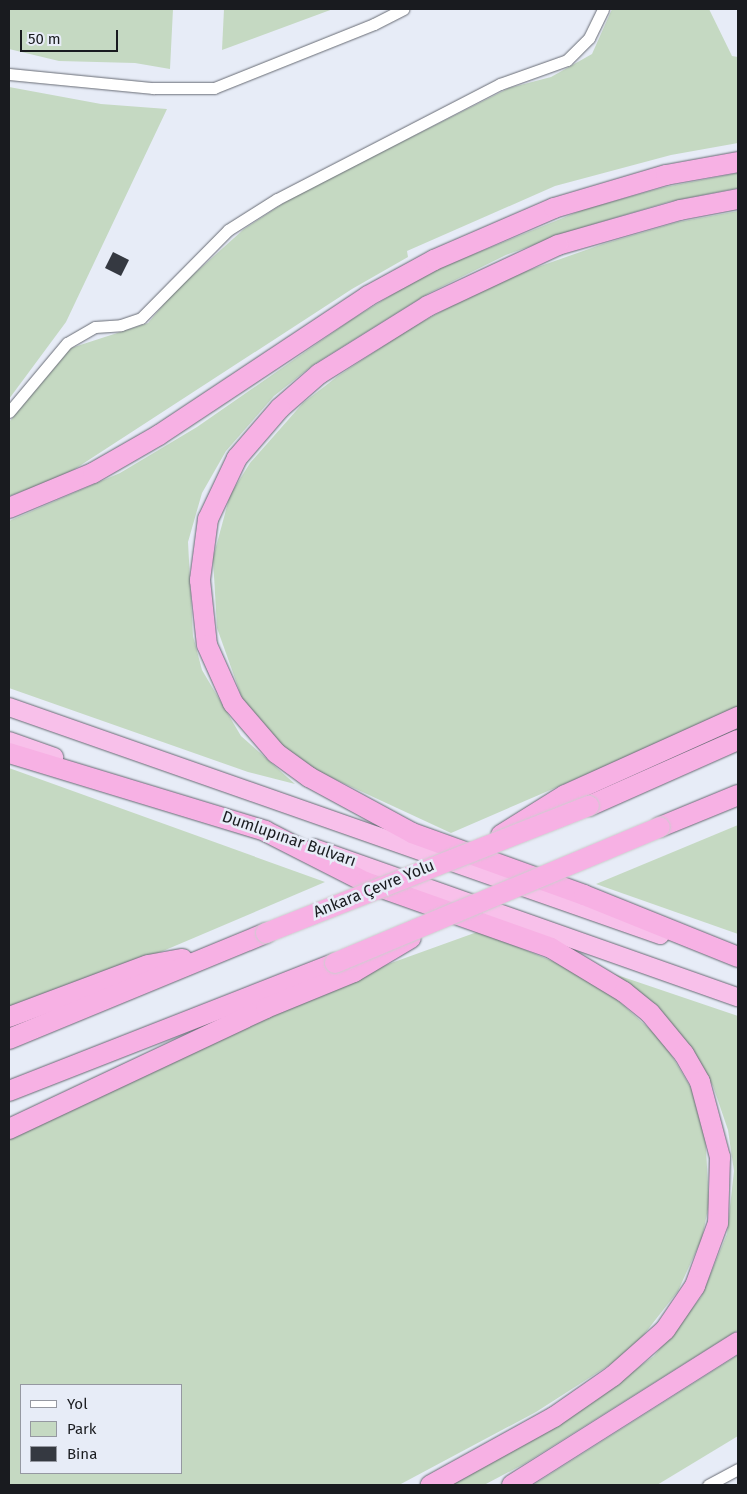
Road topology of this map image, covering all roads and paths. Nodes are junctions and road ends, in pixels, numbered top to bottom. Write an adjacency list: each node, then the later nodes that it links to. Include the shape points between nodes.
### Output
1 (403, 9): 3 (street, via 374,24 214,88 153,88)
2 (603, 9): 6 (street, via 589,38 567,60 535,75 500,84 277,200 228,230 141,318 121,325 95,327 67,343)
3 (9, 74)
4 (738, 162): 7 (highway, via 666,175 554,208 434,260 368,296 159,435 93,473)
5 (738, 199): 20 (highway, via 680,210 558,245 428,306 319,374 280,408 237,458 208,519 200,580 207,645 233,703 251,728 309,777 412,833 529,874)
6 (9, 412)
7 (9, 508)
8 (9, 707): 21 (highway, Dumlupınar Bulvarı)
9 (738, 717): 17 (highway, via 565,796)
10 (738, 740): 17 (highway, Ankara Çevre Yolu, bridge, via 589,806)
11 (9, 741): 16 (highway, Dumlupınar Bulvarı)
12 (9, 754): 16 (highway)
13 (738, 795): 15 (highway)
14 (738, 804): 15 (highway)
15 (660, 827): 18 (highway, bridge)
16 (265, 831): 22 (highway, Dumlupınar Bulvarı); 29 (highway, via 365,882 551,948 592,969 650,1013 666,1030 700,1082 714,1122 720,1157 718,1223 702,1272 678,1313 649,1345 605,1382 554,1417)
17 (484, 845): 19 (highway, Ankara Çevre Yolu, bridge)
18 (443, 918): 25 (highway, bridge); 26 (highway, bridge, via 354,972 258,1012)
19 (223, 952): 23 (highway, via 148,965); 24 (highway, Ankara Çevre Yolu)
20 (738, 957)
21 (738, 963)
22 (738, 997)
23 (9, 1017)
24 (9, 1039)
25 (9, 1092)
26 (9, 1129)
27 (738, 1342): 30 (highway)
28 (738, 1469): 31 (street)
29 (431, 1485)
30 (512, 1485)
31 (708, 1485)

